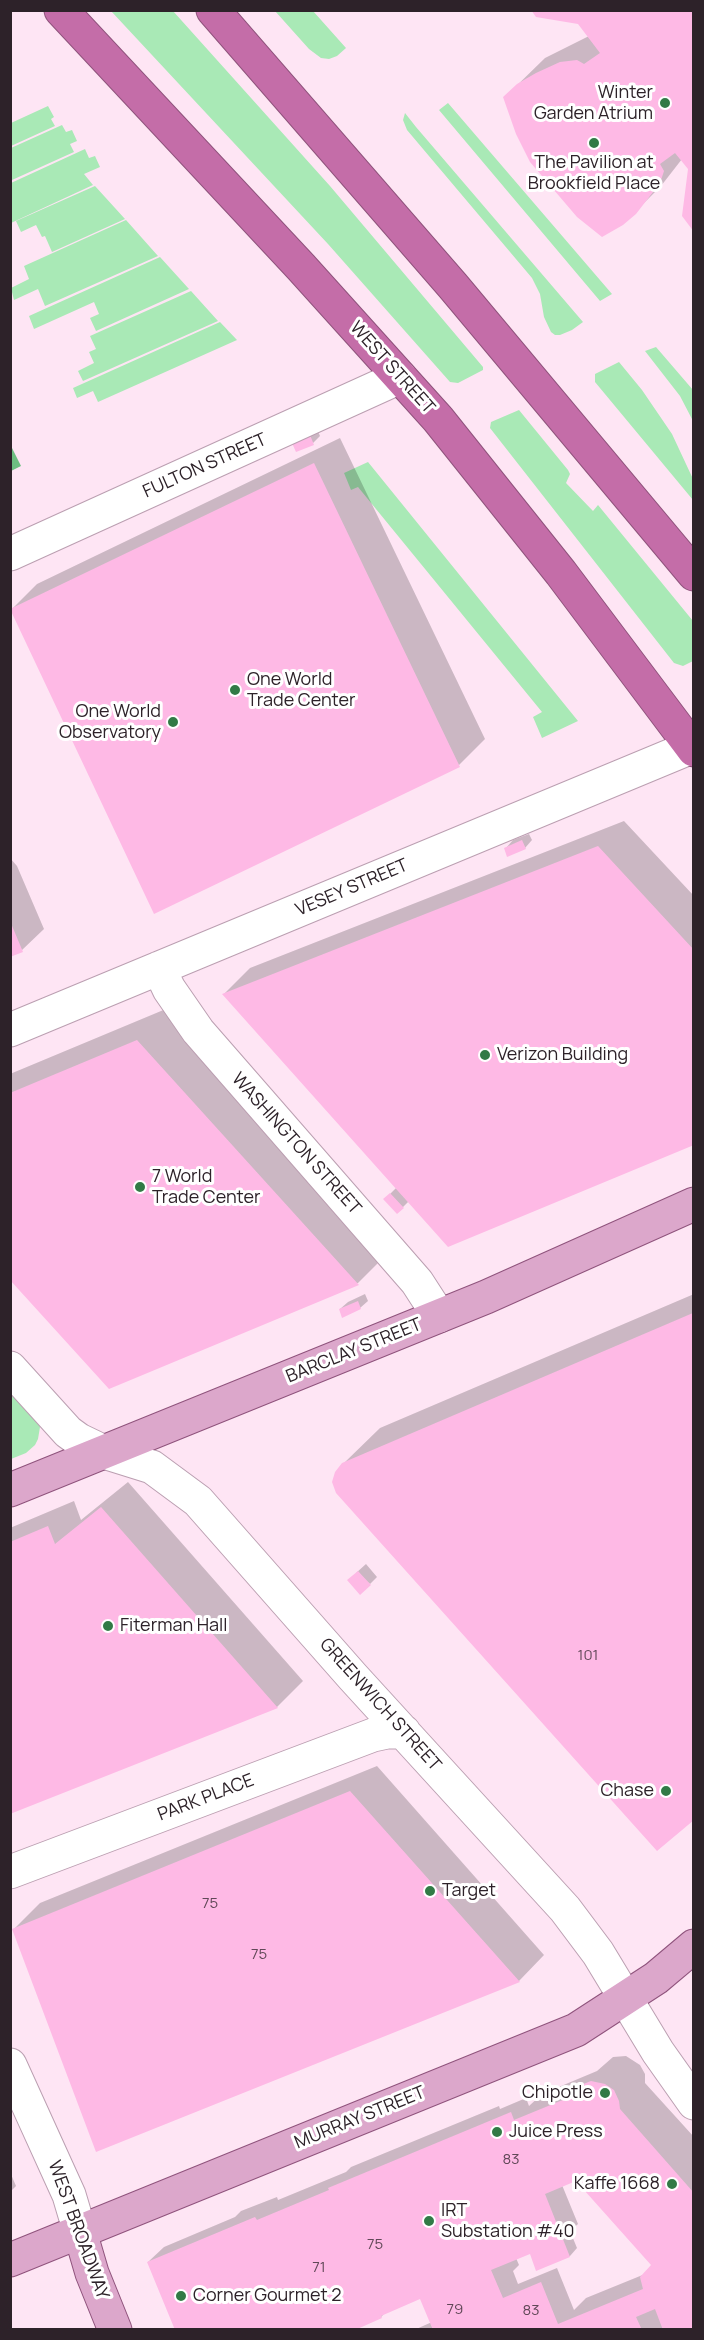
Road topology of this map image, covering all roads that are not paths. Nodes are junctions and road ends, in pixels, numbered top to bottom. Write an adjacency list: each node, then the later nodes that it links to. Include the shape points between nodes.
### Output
1 (61, 10): 3 (highway, WEST STREET)
2 (213, 10): 5 (highway, via 453,286)
3 (400, 377): 4 (street, FULTON STREET); 6 (highway, WEST STREET, via 517,517)
4 (10, 554)
5 (693, 574)
6 (693, 748): 7 (street, VESEY STREET)
7 (159, 968): 8 (street, VESEY STREET); 10 (street, WASHINGTON STREET, via 175,999 205,1040 417,1282)
8 (10, 1030)
9 (693, 1204): 10 (main road, BARCLAY STREET)
10 (439, 1316): 12 (main road, BARCLAY STREET)
11 (10, 1368): 12 (street, GREENWICH STREET, via 68,1432)
12 (104, 1452): 13 (main road, BARCLAY STREET); 14 (street, GREENWICH STREET, via 152,1467 198,1501)
13 (10, 1490)
14 (404, 1732): 15 (street, PARK PLACE, via 373,1735); 17 (street, GREENWICH STREET, via 566,1909)
15 (10, 1872)
16 (693, 1946): 17 (main road, MURRAY STREET)
17 (625, 2000): 19 (street, GREENWICH STREET); 20 (main road, MURRAY STREET, via 576,2030)
18 (10, 2065): 20 (street, WEST BROADWAY, via 69,2195)
19 (693, 2103)
20 (80, 2232): 21 (main road, MURRAY STREET); 22 (main road, WEST BROADWAY)
21 (10, 2260)
22 (116, 2330)

